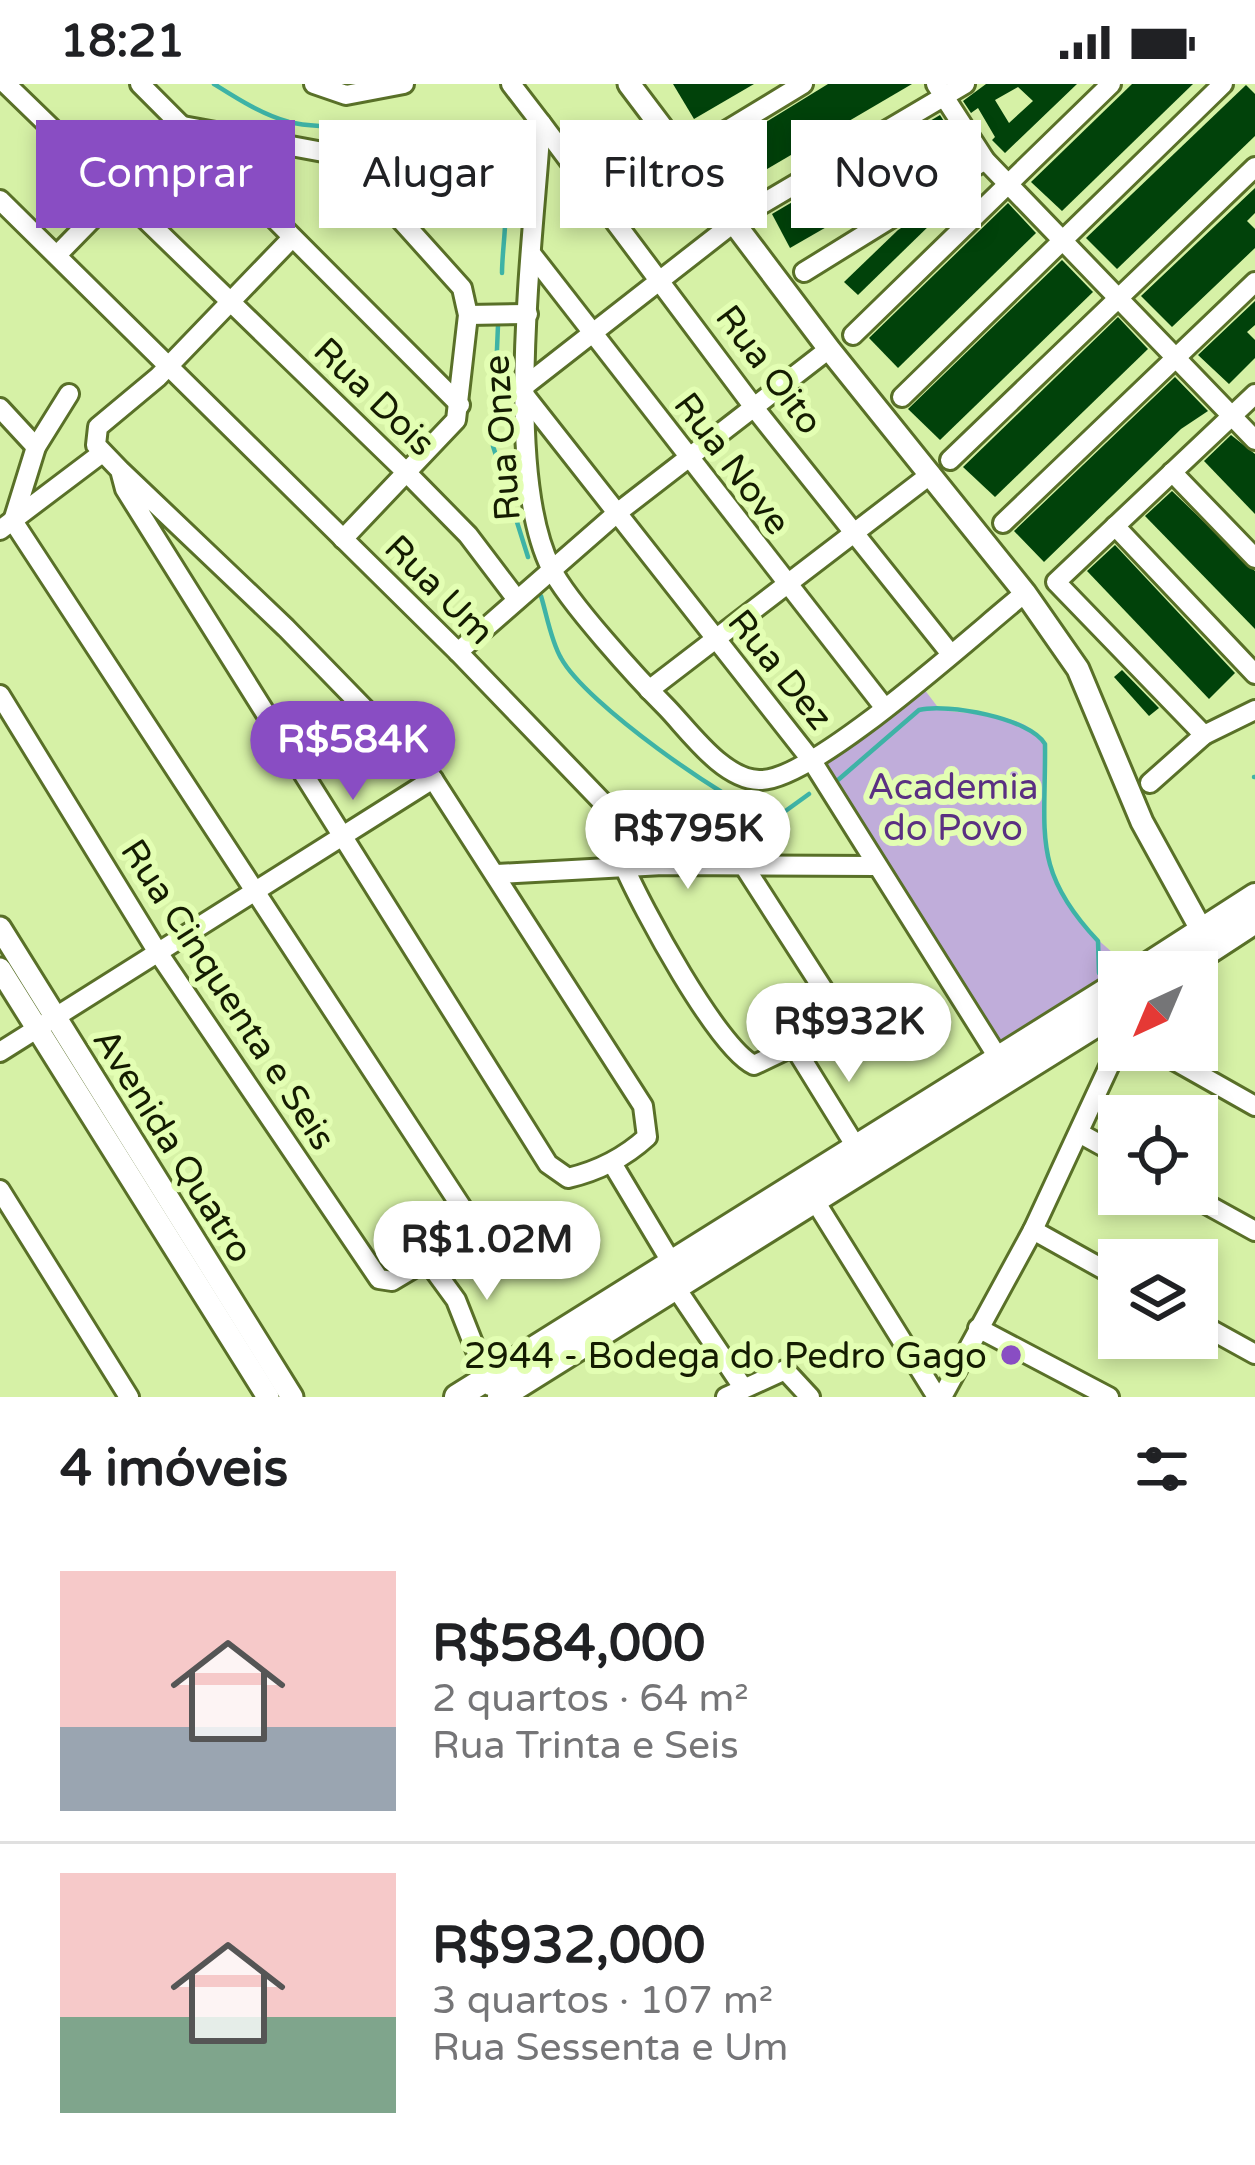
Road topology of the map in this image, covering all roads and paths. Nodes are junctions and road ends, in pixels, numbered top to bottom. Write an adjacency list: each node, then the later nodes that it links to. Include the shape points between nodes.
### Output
1 (140, 84): 13 (street)
2 (314, 84): 3 (street, via 346,95)
3 (404, 84)
4 (511, 84): 16 (street)
5 (629, 84): 14 (street)
6 (803, 84): 15 (street)
7 (965, 84): 11 (street)
8 (1111, 84): 20 (street)
9 (1222, 84): 29 (street)
10 (6, 86): 12 (street, Rua Dois)
11 (940, 90): 18 (street); 22 (street)
12 (43, 120)
13 (177, 120)
14 (657, 120)
15 (744, 120)
16 (541, 124): 31 (street, Rua Onze); 33 (street, Rua Oito)
17 (295, 147): 37 (street, via 334,154 433,254)
18 (985, 160): 20 (street); 32 (street)
19 (1255, 167): 35 (street)
20 (1008, 184): 29 (street); 40 (street)
21 (0, 200): 30 (street, Rua Um)
22 (767, 201)
23 (83, 228): 30 (street)
24 (158, 228): 36 (street, Rua Dois)
25 (280, 228): 28 (street)
26 (727, 228): 33 (street)
27 (741, 228): 41 (street)
28 (291, 239): 36 (street); 48 (street)
29 (1063, 241): 35 (street); 47 (street)
30 (57, 255): 43 (street, Rua Um)
31 (533, 256): 38 (street, Rua Onze); 39 (street, Rua Nove)
32 (804, 272)
33 (662, 280): 39 (street); 50 (street, Rua Oito)
34 (1255, 282): 42 (street)
35 (1119, 298): 42 (street); 56 (street)
36 (231, 301): 43 (street); 59 (street, Rua Dois)
37 (467, 307): 38 (street); 48 (street)
38 (528, 314): 44 (street, Rua Onze)
39 (596, 333): 44 (street); 55 (street, Rua Nove)
40 (853, 335)
41 (829, 349): 50 (street); 60 (street)
42 (1175, 357): 51 (street); 62 (street)
43 (166, 366): 53 (street); 66 (street, Rua Um)
44 (526, 391): 61 (street, Rua Dez); 68 (street, Rua Onze, via 531,484)
45 (69, 394): 54 (street)
46 (1255, 394): 51 (street)
47 (902, 398)
48 (460, 405): 59 (street, via 451,427)
49 (0, 408): 54 (street)
50 (756, 410): 55 (street); 65 (street, Rua Oito)
51 (1232, 416): 52 (street); 58 (street)
52 (1255, 440)
53 (98, 444): 57 (street); 63 (street)
54 (36, 447): 63 (street)
55 (686, 459): 61 (street); 69 (street, Rua Nove)
56 (950, 460)
57 (120, 470): 82 (street); 84 (street)
58 (1172, 472): 64 (street); 67 (street)
59 (407, 473): 66 (street); 71 (street, Rua Dois)
60 (931, 474): 65 (street); 70 (street)
61 (616, 513): 68 (street); 72 (street, Rua Dez)
62 (1004, 523)
63 (6, 526): 90 (street)
64 (1115, 526): 75 (street); 80 (street, via 1057,584)
65 (854, 529): 69 (street); 74 (street, Rua Oito)
66 (343, 539): 73 (street, Rua Um)
67 (1255, 558)
68 (551, 569): 71 (street); 76 (street, Rua Onze)
69 (784, 584): 72 (street); 78 (street, Rua Nove)
70 (1025, 593): 74 (street); 94 (street, via 1088,688 1142,822)
71 (515, 597): 73 (street)
72 (715, 640): 76 (street); 81 (street, Rua Dez)
73 (458, 652): 85 (street, Rua Um)
74 (950, 652): 78 (street)
75 (1255, 674)
76 (649, 690): 81 (street, Rua Onze, via 724,765 759,781)
77 (0, 695): 95 (street, Rua Cinquenta e Seis)
78 (884, 707): 81 (street)
79 (1255, 710): 80 (street)
80 (1204, 735): 83 (street)
81 (812, 761): 88 (street, Rua Dez)
82 (433, 779): 84 (street); 89 (street)
83 (1150, 783)
84 (342, 835): 90 (street); 111 (street, via 548,1164 568,1178)
85 (663, 865): 86 (street); 87 (street)
86 (624, 866): 89 (street); 102 (street, via 648,919 740,1057 754,1065)
87 (744, 866): 88 (street); 102 (street, via 834,1006 830,1024)
88 (878, 866): 104 (street, Rua Dez)
89 (496, 874): 111 (street, via 643,1106 647,1137)
90 (253, 891): 95 (street); 117 (street, via 472,1223 469,1235)
91 (1255, 896): 94 (main road)
92 (1255, 921): 97 (main road)
93 (0, 928): 100 (street, Avenida Quatro)
94 (1202, 932): 96 (main road)
95 (157, 951): 100 (street); 117 (street, Rua Cinquenta e Seis, via 379,1280)
96 (1171, 951)
97 (1209, 951)
98 (0, 969): 100 (street, Avenida Quatro)
99 (1098, 996): 104 (main road)
100 (46, 1022): 103 (street); 126 (street, Avenida Quatro); 127 (street, Avenida Quatro)
101 (1098, 1029): 113 (main road)
102 (795, 1048): 110 (street)
103 (0, 1052)
104 (999, 1059): 110 (main road)
105 (1108, 1071): 108 (street)
106 (1193, 1071): 107 (street)
107 (1255, 1106)
108 (1081, 1134): 109 (street); 115 (street)
109 (1098, 1143)
110 (858, 1150): 119 (main road)
111 (612, 1163): 119 (street)
112 (0, 1190): 125 (street)
113 (815, 1201): 119 (main road); 130 (street)
114 (1218, 1211): 116 (street)
115 (1033, 1230): 118 (street); 120 (street)
116 (1255, 1232)
117 (429, 1263): 123 (street, via 456,1300)
118 (1098, 1266)
119 (675, 1276): 123 (main road); 124 (street)
120 (978, 1328): 130 (street); 131 (street)
121 (1218, 1334): 122 (street)
122 (1255, 1354)
123 (494, 1391): 128 (main road)
124 (734, 1391): 129 (street, via 785,1370)
125 (129, 1397)
126 (268, 1397)
127 (292, 1397)
128 (457, 1397)
129 (810, 1397)
130 (939, 1397)
131 (1109, 1397)

